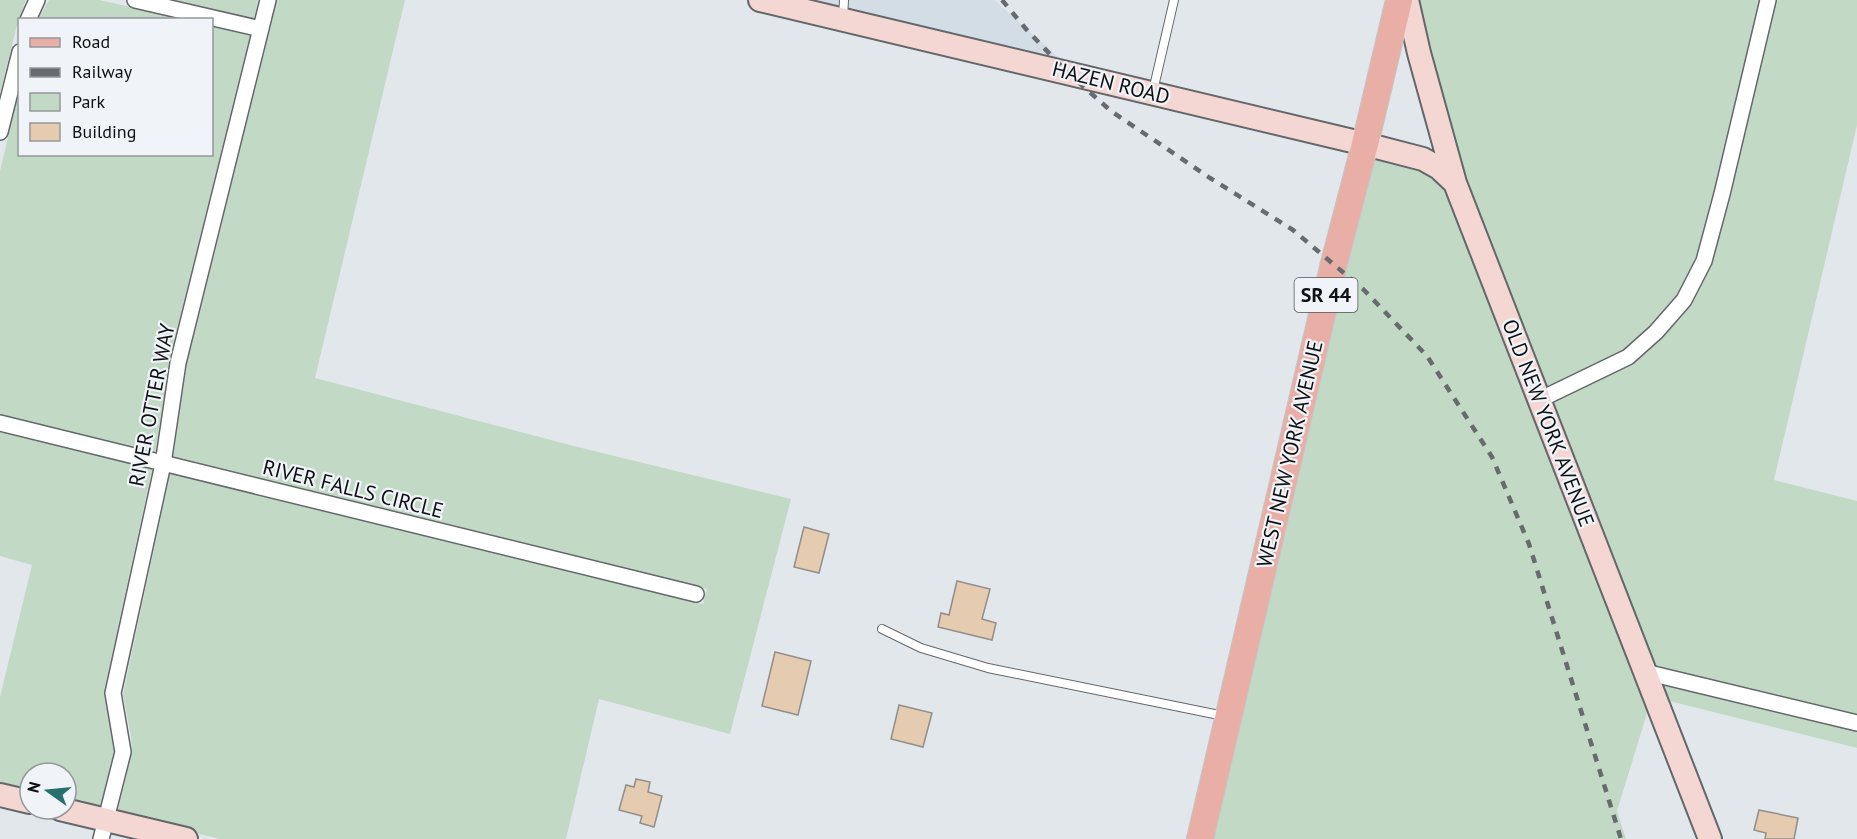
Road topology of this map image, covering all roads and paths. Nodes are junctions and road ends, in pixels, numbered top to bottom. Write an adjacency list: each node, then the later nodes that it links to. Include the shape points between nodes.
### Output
1 (37, 0): 10 (street)
2 (135, 0): 11 (street)
3 (268, 0): 11 (street, RIVER OTTER WAY)
4 (760, 0): 9 (street, HAZEN ROAD)
5 (1174, 0): 13 (lane)
6 (1400, 0): 15 (main road, WEST NEW YORK AVENUE / SR 44)
7 (1407, 0): 16 (street, OLD NEW YORK AVENUE)
8 (1768, 0): 17 (street, via 1704,261 1684,300 1628,357)
9 (843, 10): 13 (street, HAZEN ROAD)
10 (29, 18)
11 (261, 29): 19 (street, RIVER OTTER WAY, via 178,363)
12 (18, 60): 14 (street)
13 (1152, 93): 15 (street, HAZEN ROAD)
14 (0, 132)
15 (1365, 144): 16 (street, HAZEN ROAD, via 1424,159); 23 (main road, WEST NEW YORK AVENUE / SR 44)
16 (1455, 183): 17 (street, OLD NEW YORK AVENUE)
17 (1539, 400): 22 (street, OLD NEW YORK AVENUE)
18 (0, 423): 19 (street, RIVER FALLS CIRCLE)
19 (163, 464): 20 (street, RIVER FALLS CIRCLE); 28 (street, RIVER OTTER WAY, via 113,693 123,752)
20 (696, 594)
21 (882, 629): 23 (lane, via 921,648 988,668)
22 (1645, 672): 24 (street); 31 (street, OLD NEW YORK AVENUE)
23 (1229, 717): 30 (main road, WEST NEW YORK AVENUE / SR 44)
24 (1857, 723)
25 (0, 795): 26 (street)
26 (18, 799)
27 (78, 817): 28 (street)
28 (103, 829): 29 (street)
29 (186, 839)
30 (1200, 839)
31 (1710, 839)

